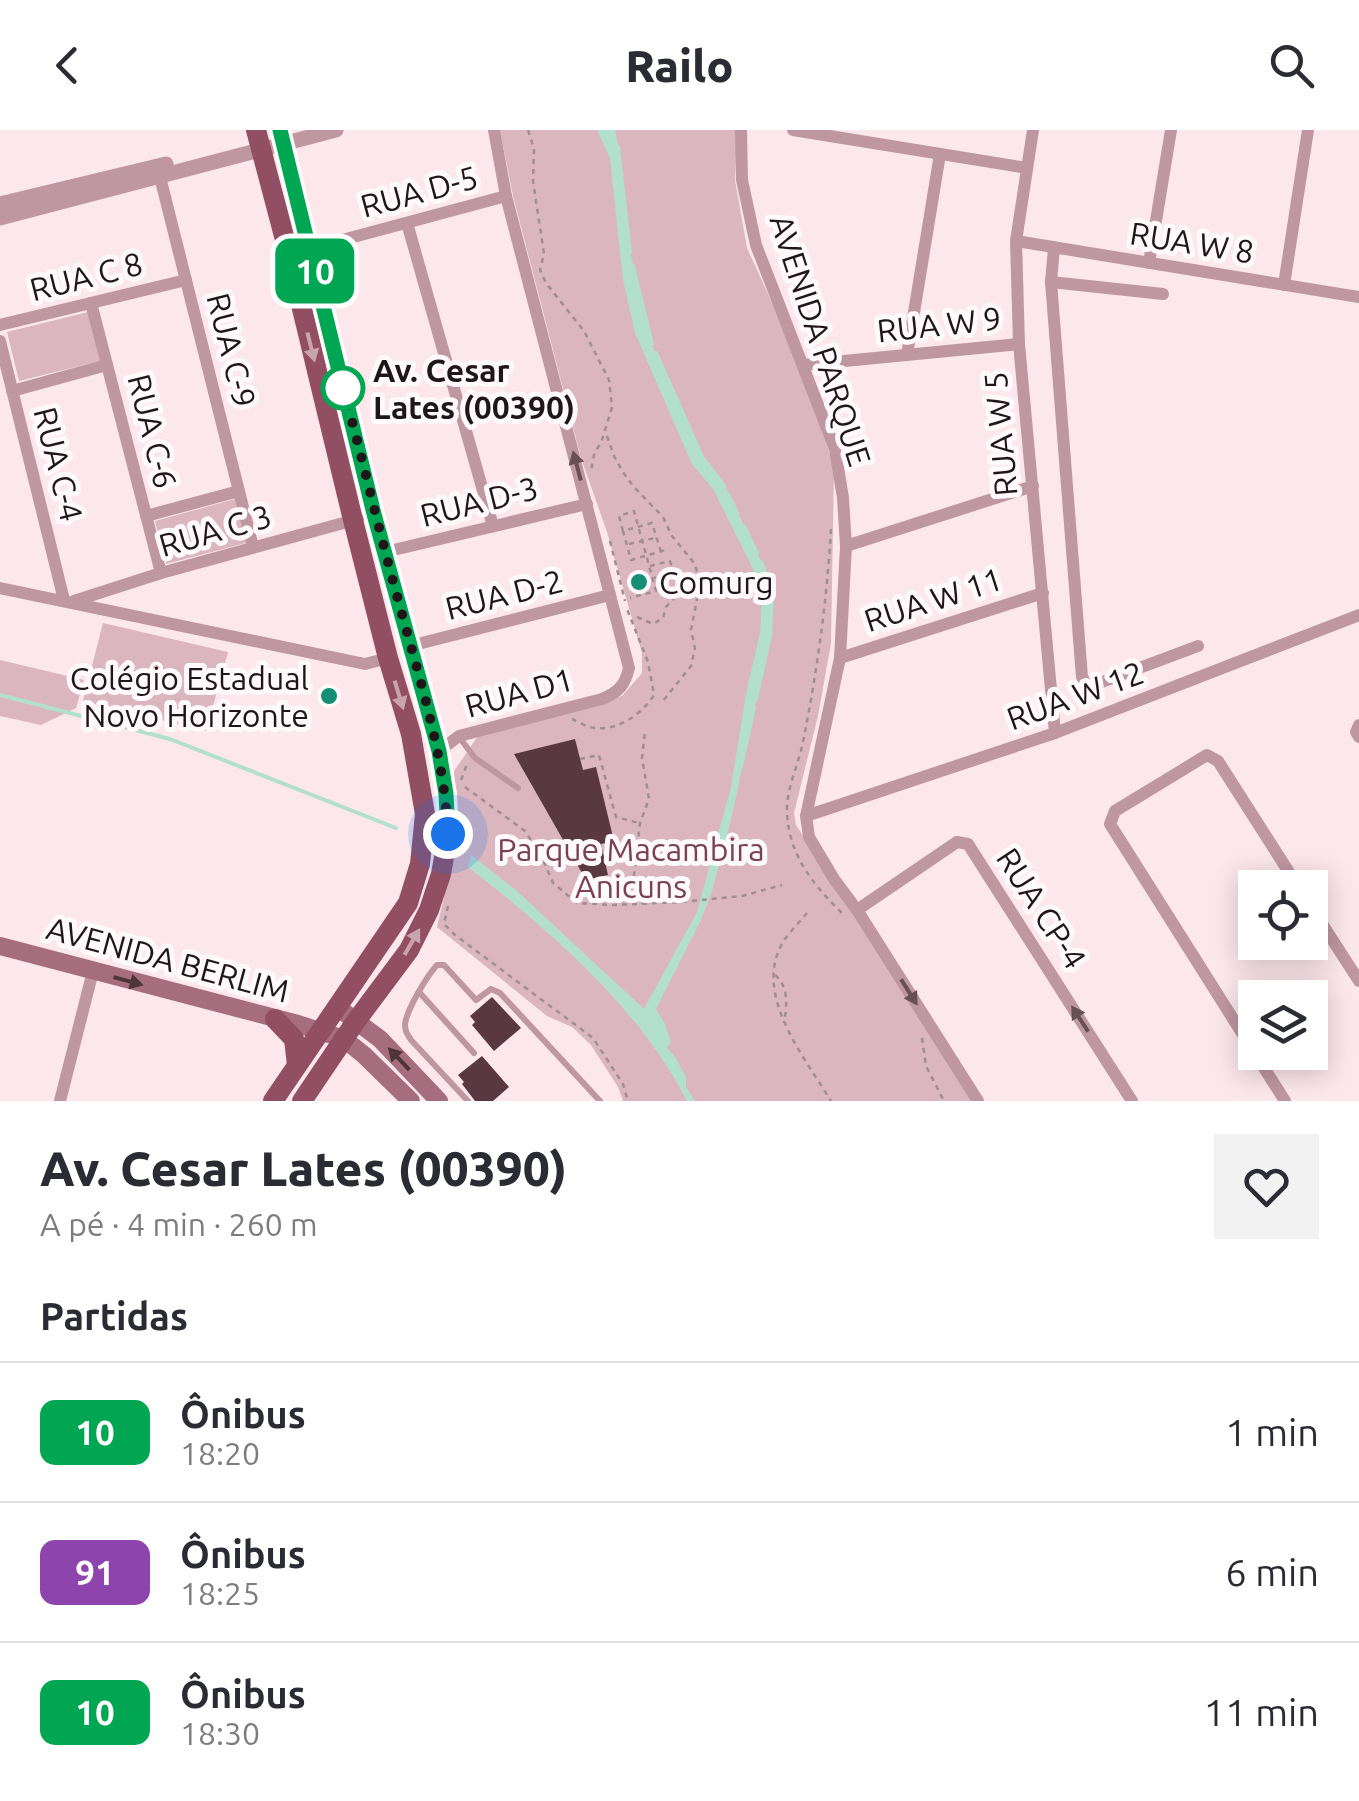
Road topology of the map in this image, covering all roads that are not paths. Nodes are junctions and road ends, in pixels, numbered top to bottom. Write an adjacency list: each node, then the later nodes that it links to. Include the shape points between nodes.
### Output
1 (302, 130): 9 (street)
2 (336, 130): 9 (street)
3 (494, 130): 14 (street)
4 (741, 130): 33 (street, AVENIDA PARQUE, via 742,180 756,245)
5 (793, 130): 11 (street)
6 (1034, 130): 12 (street, RUA W 5)
7 (1171, 130): 21 (street)
8 (1308, 130): 24 (street)
9 (281, 137): 10 (street); 20 (main road)
10 (258, 141): 13 (street); 20 (main road)
11 (940, 154): 12 (street); 31 (street)
12 (1028, 168): 18 (street, RUA W 5)
13 (158, 172): 15 (street); 16 (street); 22 (street, RUA C-9)
14 (506, 196): 17 (street, RUA D-5); 37 (street, one-way to 14)
15 (0, 204)
16 (0, 218)
17 (407, 223): 20 (street, RUA D-5); 41 (street)
18 (1016, 241): 19 (street, RUA W 8); 30 (street, RUA W 5)
19 (1054, 248): 21 (street, RUA W 8); 23 (street)
20 (299, 252): 38 (main road); 40 (main road, one-way to 40)
21 (1149, 263): 24 (street, RUA W 8)
22 (186, 280): 27 (street, RUA C 8); 36 (street, RUA C-9)
23 (1051, 282): 25 (street); 52 (street, via 1082,677 1094,686)
24 (1284, 285): 26 (street, RUA W 8)
25 (1162, 294)
26 (1359, 297)
27 (91, 303): 28 (street, RUA C 8); 32 (street, RUA C-6)
28 (0, 326)
29 (0, 341): 34 (street, RUA C-4)
30 (1020, 344): 31 (street, RUA W 9); 35 (street, RUA W 5)
31 (907, 355): 33 (street, RUA W 9)
32 (107, 365): 34 (street); 39 (street, RUA C-6)
33 (804, 366): 42 (street, AVENIDA PARQUE, via 835,449)
34 (12, 391): 49 (street, RUA C-4)
35 (1033, 486): 42 (street); 47 (street, RUA W 5)
36 (239, 491): 39 (street); 43 (street, RUA C-9)
37 (587, 504): 41 (street, RUA D-3); 48 (street)
38 (374, 514): 40 (street, RUA C 3); 44 (main road)
39 (146, 516): 45 (street, RUA C-6)
40 (353, 520): 43 (street, RUA C 3); 53 (main road)
41 (493, 526): 44 (street, RUA D-3)
42 (846, 546): 54 (street, AVENIDA PARQUE)
43 (254, 548): 45 (street, RUA C 3)
44 (385, 552): 51 (main road)
45 (161, 573): 49 (street, RUA C 3)
46 (0, 588): 49 (street)
47 (1043, 593): 54 (street, RUA W 11); 56 (street, RUA W 5)
48 (610, 595): 51 (street, RUA D-2); 57 (street, RUA D1, via 629,668 617,692)
49 (67, 601): 53 (street, via 365,664)
50 (1359, 615): 56 (street, RUA W 12)
51 (410, 646): 59 (main road)
52 (1198, 646)
53 (388, 658): 69 (main road, one-way to 69, via 420,779 420,864 408,903)
54 (840, 658): 61 (street, AVENIDA PARQUE)
55 (1359, 726): 58 (street)
56 (1056, 733): 61 (street, RUA W 12)
57 (458, 736): 59 (street, RUA D1); 60 (lane)
58 (1359, 737)
59 (439, 751): 71 (main road, one-way to 59, via 409,950 442,874 448,834)
60 (518, 788)
61 (806, 816): 63 (street, via 809,838)
62 (1287, 870): 84 (street, via 1218,762 1207,755 1115,811 1110,824)
63 (854, 915): 82 (street, one-way to 82); 83 (street, RUA CP-4, one-way to 63, via 968,844 957,842)
64 (1328, 933): 67 (street)
65 (0, 946): 66 (main road, AVENIDA BERLIM)
66 (93, 972): 70 (main road, AVENIDA BERLIM, one-way to 70); 75 (street)
67 (1359, 981)
68 (420, 992): 73 (lane); 80 (lane, via 405,1030); 81 (lane, via 440,964 476,1000 496,990)
69 (336, 1008): 71 (main road); 72 (main road)
70 (275, 1019): 72 (main road, AVENIDA BERLIM); 74 (main road, via 294,1039)
71 (350, 1030): 72 (main road, AVENIDA BERLIM); 77 (main road); 78 (main road, via 364,1054); 79 (main road, one-way to 71, via 380,1039)
72 (321, 1031): 74 (main road)
73 (474, 1053)
74 (298, 1066): 76 (main road)
75 (60, 1101)
76 (273, 1101)
77 (302, 1101)
78 (411, 1101)
79 (439, 1101)
80 (468, 1101)
81 (600, 1101)
82 (978, 1101)
83 (1132, 1101)
84 (1284, 1101)

